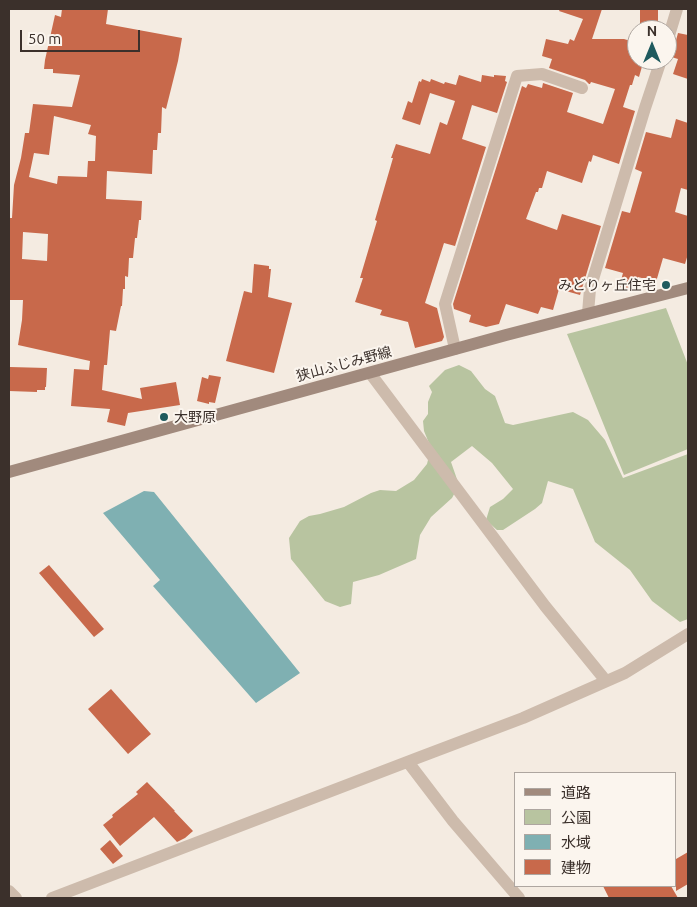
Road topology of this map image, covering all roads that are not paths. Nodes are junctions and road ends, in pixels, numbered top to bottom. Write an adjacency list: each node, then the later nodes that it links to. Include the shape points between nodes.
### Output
1 (658, 70): 4 (street, via 590,289)
2 (582, 88): 5 (street, via 542,74 517,76 445,304)
3 (688, 288): 4 (main road, 狭山ふじみ野線)
4 (588, 314): 5 (main road, 狭山ふじみ野線)
5 (455, 349): 6 (main road, 狭山ふじみ野線)
6 (370, 372): 7 (main road, 狭山ふじみ野線); 9 (street)
7 (9, 472)
8 (688, 634): 9 (street)
9 (606, 682): 10 (street, via 524,718)
10 (408, 762): 13 (street); 14 (street)
11 (9, 891): 12 (street)
12 (16, 898)
13 (52, 898)
14 (519, 898)

